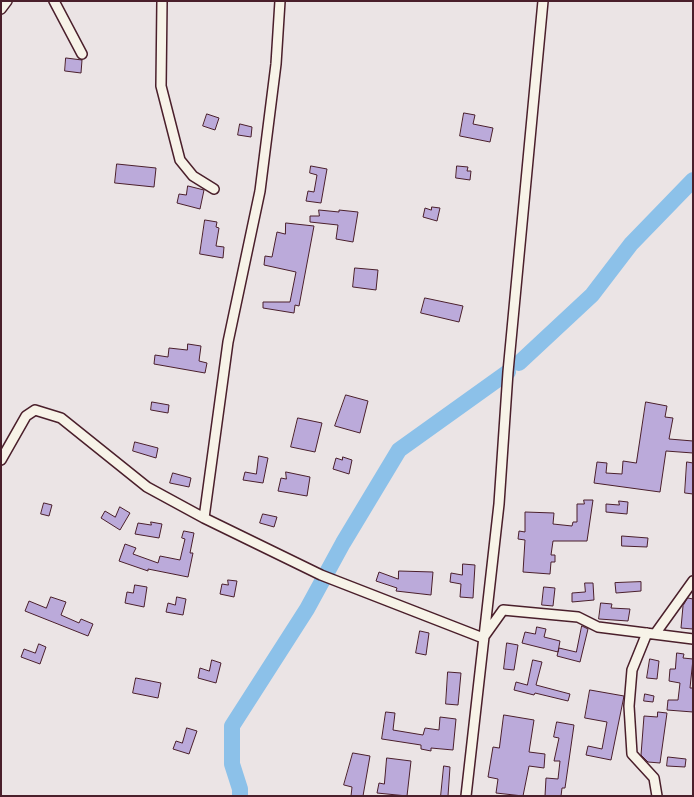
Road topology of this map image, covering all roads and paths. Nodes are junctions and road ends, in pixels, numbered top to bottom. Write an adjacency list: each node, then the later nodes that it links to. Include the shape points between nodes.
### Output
1 (7, 1): 6 (street)
2 (54, 1): 7 (street)
3 (162, 1): 8 (street, via 161,86 180,160 193,176)
4 (280, 1): 10 (street, via 276,64 260,191 228,342)
5 (543, 1): 13 (street, via 509,353 500,504)
6 (1, 9)
7 (82, 54)
8 (214, 189)
9 (1, 460): 10 (street, via 26,416 35,410 48,413 61,418 147,487)
10 (204, 518): 13 (street, via 321,575)
11 (693, 581): 12 (street)
12 (651, 634): 13 (street, via 598,627 578,617 502,610); 14 (street); 16 (street, via 632,670 629,706 632,754 654,778)
13 (483, 638): 15 (street)
14 (693, 639)
15 (466, 796)
16 (657, 796)

